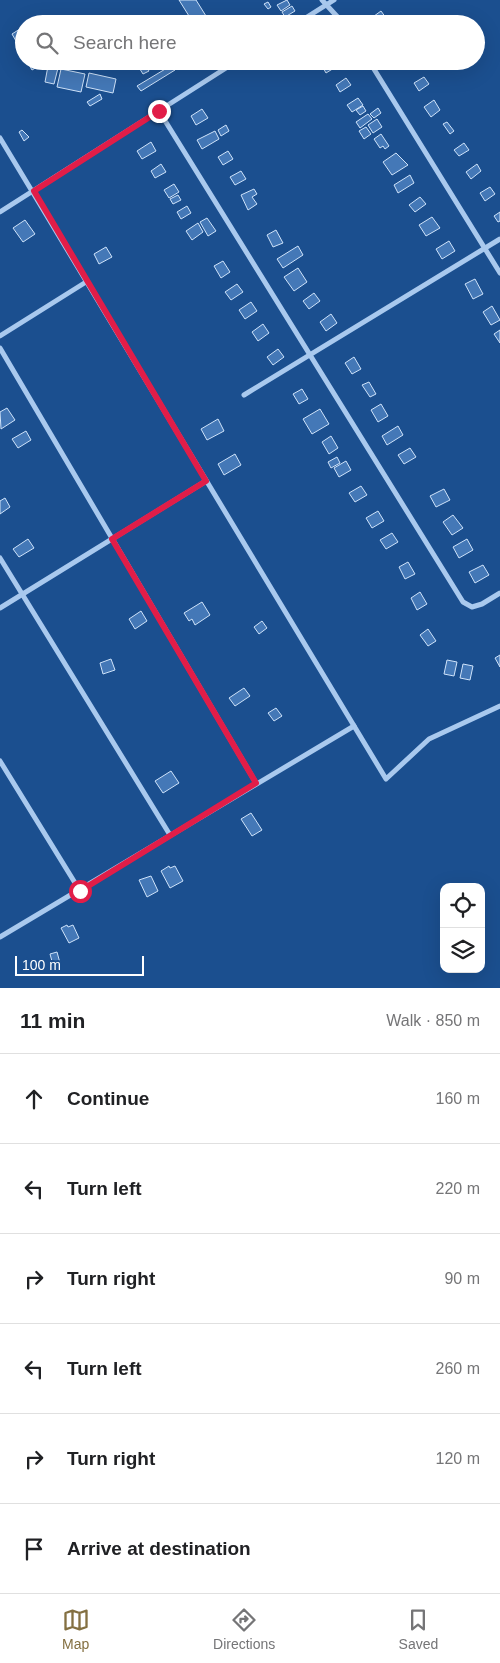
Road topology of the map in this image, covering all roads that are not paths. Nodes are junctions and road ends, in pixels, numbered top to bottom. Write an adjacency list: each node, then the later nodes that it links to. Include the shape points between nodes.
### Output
1 (334, 0): 2 (street)
2 (324, 2): 3 (street); 4 (street)
3 (307, 15)
4 (336, 15)
5 (223, 70): 7 (street)
6 (375, 70): 12 (street)
7 (159, 111): 9 (street); 17 (street)
8 (0, 138): 9 (street)
9 (34, 191): 10 (street); 14 (street)
10 (0, 212)
11 (500, 239): 12 (street)
12 (484, 248): 13 (street); 17 (street)
13 (500, 273)
14 (86, 282): 15 (street); 19 (street)
15 (0, 336)
16 (0, 348): 20 (street)
17 (309, 356): 18 (street); 22 (street, via 463,602 472,607)
18 (244, 395)
19 (206, 481): 20 (street); 26 (street)
20 (112, 539): 23 (street); 28 (street)
21 (0, 558): 23 (street)
22 (500, 593)
23 (22, 594): 24 (street); 29 (street)
24 (0, 608)
25 (500, 706): 26 (street, via 429,739 386,779)
26 (354, 726): 28 (street)
27 (0, 761): 30 (street)
28 (256, 783): 29 (street)
29 (170, 835): 30 (street)
30 (80, 891): 31 (street)
31 (0, 937)

